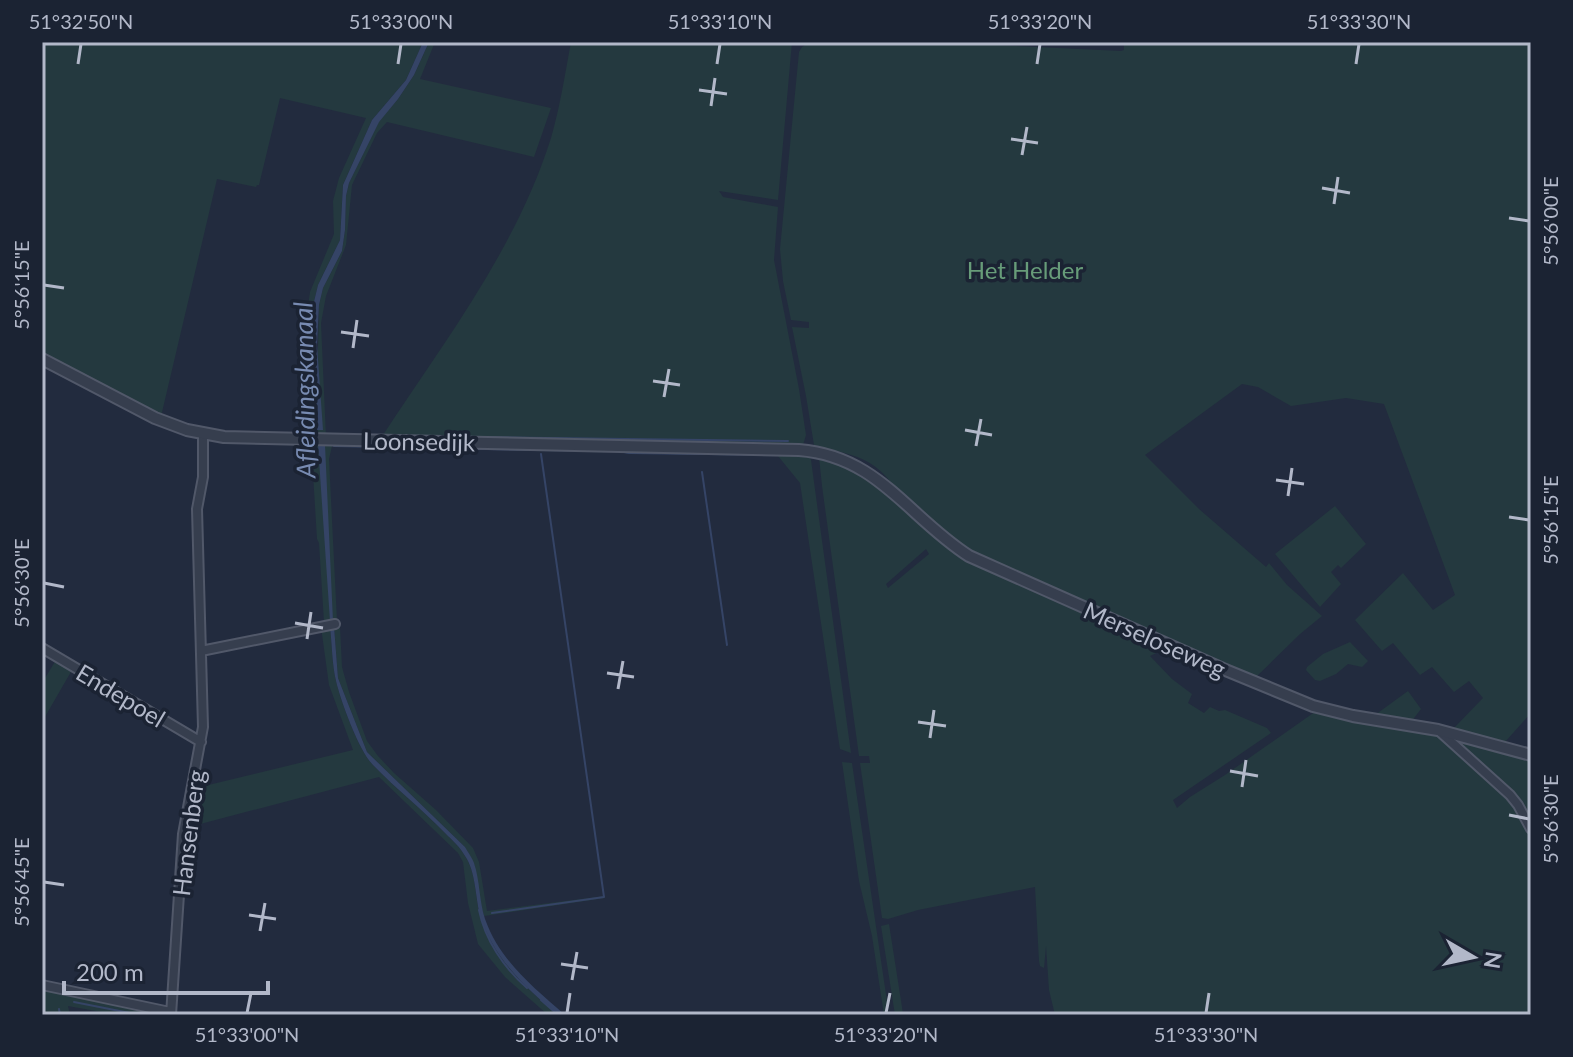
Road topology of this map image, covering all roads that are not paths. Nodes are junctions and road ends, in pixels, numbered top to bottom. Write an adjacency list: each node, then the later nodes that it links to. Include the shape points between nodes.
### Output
1 (42, 359): 2 (street, Loonsedijk, via 155,418)
2 (203, 434): 3 (street, Loonsedijk); 6 (street, Hansenberg, via 197,509)
3 (813, 451): 7 (street, Merseloseweg, via 852,463 877,478 969,556 1195,657 1313,706)
4 (335, 624): 6 (street)
5 (42, 648): 8 (street, Endepoel)
6 (201, 651): 8 (street, Hansenberg)
7 (1438, 730): 9 (street, Merseloseweg); 10 (street, via 1510,795)
8 (201, 742): 12 (street, Hansenberg, via 183,834)
9 (1531, 755)
10 (1531, 829)
11 (42, 985): 12 (street)
12 (171, 1013)

